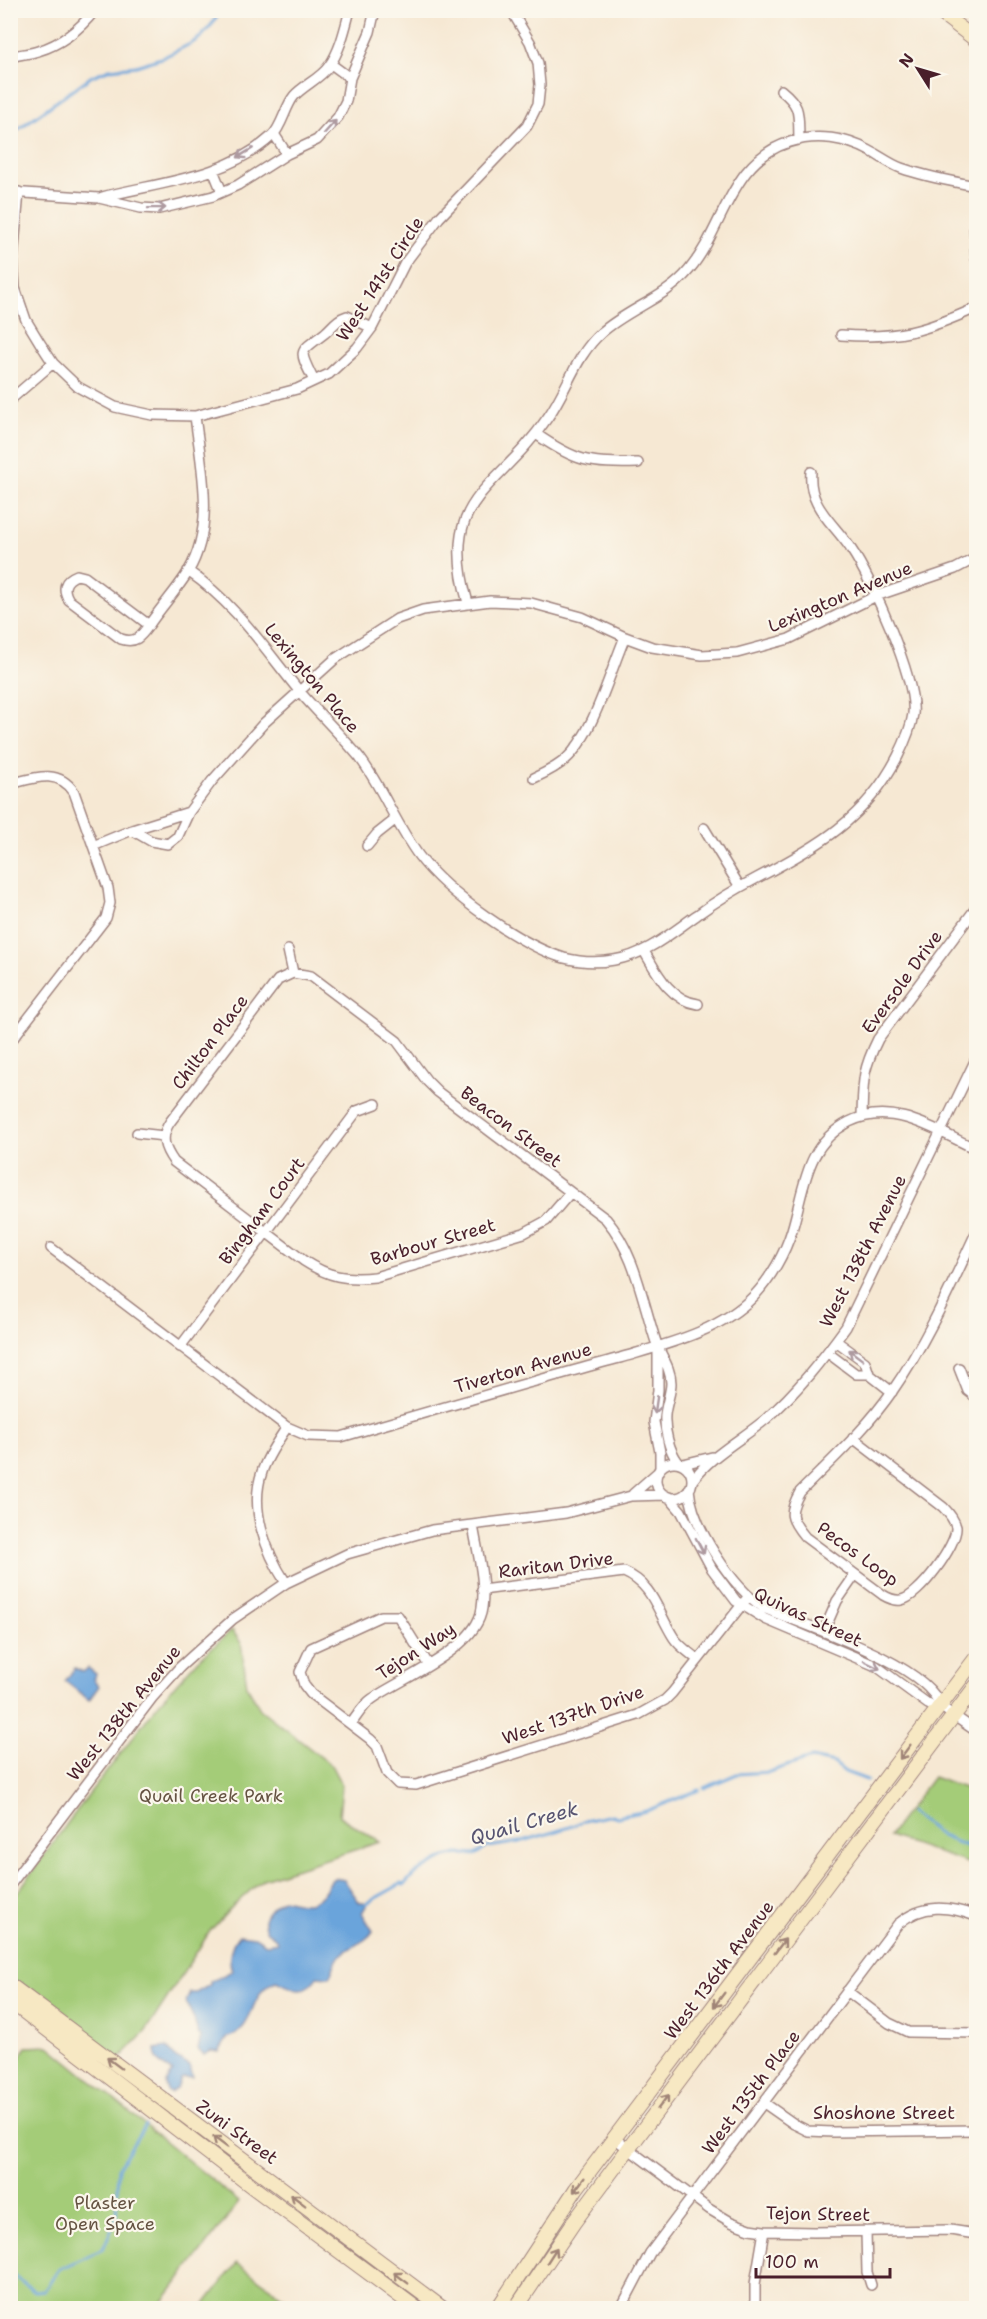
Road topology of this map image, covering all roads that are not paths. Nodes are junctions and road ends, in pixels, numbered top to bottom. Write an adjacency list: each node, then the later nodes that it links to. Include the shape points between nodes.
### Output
1 (95, 10): 7 (street, via 80,29 58,43)
2 (350, 10): 8 (street)
3 (375, 10): 9 (street)
4 (511, 10): 22 (street, West 141st Circle, via 538,63 538,104 526,126 439,218 405,263)
5 (937, 10): 6 (main road)
6 (976, 40)
7 (10, 57)
8 (330, 64): 9 (street); 11 (street, via 291,100)
9 (350, 78): 13 (street, one-way to 9, via 317,140 338,117)
10 (781, 90): 12 (street, via 795,101)
11 (274, 134): 13 (street); 14 (street, one-way to 14)
12 (799, 140): 15 (street, via 842,140 899,167); 28 (street, via 774,149 750,167 731,194 700,255 678,282 597,336)
13 (287, 154): 18 (street)
14 (213, 170): 18 (street); 19 (street)
15 (976, 186)
16 (976, 191): 20 (street)
17 (15, 192): 19 (street); 24 (street, West 141st Circle, via 15,288 26,320)
18 (222, 192): 19 (street, one-way to 18, via 159,209)
19 (99, 198)
20 (976, 258)
21 (976, 308): 23 (street, via 911,332 876,338)
22 (372, 328): 25 (street, West 141st Circle, via 349,357); 25 (street, via 347,316 311,342 303,358)
23 (842, 335)
24 (53, 363): 26 (street); 27 (street, West 141st Circle, via 78,387 115,407 152,416)
25 (314, 381): 27 (street, West 141st Circle)
26 (10, 400)
27 (195, 416): 32 (street, via 205,497 199,545)
28 (536, 434): 29 (street, via 560,451 589,462); 34 (street, via 482,490 467,513 459,545)
29 (638, 463)
30 (811, 472): 33 (street, Lexington Place, via 810,486 816,503 851,549)
31 (976, 558): 33 (street, Lexington Avenue)
32 (188, 572): 35 (street); 37 (street, Lexington Place, via 232,606)
33 (876, 596): 36 (street, Lexington Avenue, via 789,639 737,653 680,653); 46 (street, Lexington Place, via 912,686 913,712 903,747 883,781 839,829 804,853)
34 (468, 603): 36 (street, Lexington Avenue, via 531,603 582,617); 37 (street, Lexington Avenue, via 423,610 397,620 335,659)
35 (149, 625): 35 (street, via 84,577 77,575 65,584 69,600 121,639 139,639)
36 (625, 638): 38 (street, via 584,738 557,766)
37 (300, 691): 40 (street, Lexington Avenue, via 264,723); 41 (street, Lexington Place, via 359,758)
38 (534, 778)
39 (10, 784): 44 (street, via 48,776 63,780 74,792)
40 (189, 812): 43 (street); 43 (street, Lexington Avenue, via 178,836 168,844 151,841)
41 (396, 819): 45 (street); 49 (street, Lexington Place, via 438,877 486,916 534,946 586,962 614,960)
42 (704, 828): 46 (street)
43 (132, 830): 44 (street)
44 (93, 846): 52 (street, via 108,888 109,912)
45 (367, 846)
46 (740, 887): 49 (street, Lexington Place)
47 (976, 908): 55 (street, Eversole Drive, via 878,1039 863,1076)
48 (288, 950): 50 (street)
49 (644, 951): 51 (street, via 677,997)
50 (292, 973): 58 (street, Chilton Place, via 270,989 170,1122); 60 (street, Beacon Street, via 310,976 397,1041 438,1092)
51 (698, 1004)
52 (10, 1042)
53 (976, 1059): 57 (street, West 138th Avenue)
54 (376, 1104): 61 (street, Bingham Court, via 357,1111)
55 (862, 1116): 57 (street, Tiverton Avenue, via 903,1115); 66 (street, Tiverton Avenue, via 836,1130 813,1156 791,1233 773,1271 752,1298 715,1325)
56 (137, 1132): 58 (street)
57 (940, 1132): 59 (street, Tiverton Avenue); 64 (street, West 138th Avenue, via 860,1302)
58 (164, 1136): 61 (street, Barbour Street, via 166,1152 174,1162)
59 (976, 1149)
60 (570, 1192): 61 (street, Barbour Street, via 546,1221 524,1233 375,1277 346,1278 321,1272); 66 (street, Beacon Street, via 619,1234)
61 (267, 1232): 65 (street, Bingham Court)
62 (976, 1233): 70 (street, via 933,1323)
63 (51, 1248): 65 (street, Tiverton Avenue)
64 (836, 1341): 67 (street, West 138th Avenue); 69 (street, one-way to 64, via 865,1362)
65 (180, 1347): 72 (street, Tiverton Avenue)
66 (658, 1347): 72 (street, Tiverton Avenue, via 341,1437 308,1436); 75 (street, Beacon Street, via 671,1383 665,1417 670,1449); 76 (street, Beacon Street, one-way to 76, via 654,1422)
67 (828, 1353): 69 (street, via 856,1374); 74 (street, West 138th Avenue, via 768,1418)
68 (959, 1368): 71 (street, via 968,1391)
69 (869, 1374): 70 (street)
70 (892, 1392): 73 (street)
71 (976, 1397)
72 (287, 1427): 82 (street, via 262,1472 258,1489 265,1546)
73 (853, 1438): 81 (street, Pecos Loop, via 800,1492 791,1515 805,1537); 81 (street, Pecos Loop, via 943,1507 956,1526 953,1544 909,1598 891,1599)
74 (717, 1455): 75 (street, West 138th Avenue); 77 (street, West 138th Avenue)
75 (681, 1463): 76 (street, via 668,1463); 77 (street, via 690,1472)
76 (659, 1470): 78 (street, West 138th Avenue); 79 (street, via 658,1488)
77 (691, 1485): 79 (street, via 681,1497); 84 (street, Quivas Street, via 692,1507 719,1561)
78 (631, 1496): 79 (street, West 138th Avenue); 80 (street, West 138th Avenue, via 566,1513)
79 (667, 1496): 85 (street, Quivas Street, one-way to 85, via 681,1511 712,1569)
80 (473, 1525): 82 (street, West 138th Avenue, via 432,1530 375,1545); 83 (street, Tejon Way)
81 (855, 1575): 86 (street, via 837,1601)
82 (286, 1583): 95 (street, West 138th Avenue, via 233,1619 180,1667 152,1698)
83 (482, 1590): 88 (street, Raritan Drive, via 624,1572 647,1588 675,1640); 89 (street, Tejon Way, via 481,1617 471,1634)
84 (748, 1597): 85 (street, West 137th Drive); 86 (street, Quivas Street, via 764,1608)
85 (741, 1604): 88 (street, West 137th Drive); 91 (street, Quivas Street, one-way to 91, via 876,1666 928,1704)
86 (824, 1632): 91 (street, Quivas Street, via 898,1664 934,1693)
87 (976, 1658): 91 (main road, West 136th Avenue)
88 (698, 1660): 93 (street, West 137th Drive, via 665,1700 638,1715 416,1785 398,1784 387,1773 377,1746)
89 (428, 1664): 93 (street, Tejon Way, via 372,1699); 93 (street, via 398,1616 381,1616 311,1648 300,1672 304,1685)
90 (976, 1686): 92 (main road, West 136th Avenue)
91 (940, 1706): 92 (street, Quivas Street); 104 (main road, West 136th Avenue, one-way to 104)
92 (955, 1716): 94 (street, Quivas Street); 105 (main road, West 136th Avenue, one-way to 92)
93 (351, 1724)
94 (976, 1731)
95 (10, 1885)
96 (976, 1916): 98 (street, West 135th Place, via 941,1906 924,1909 898,1924)
97 (10, 1985): 102 (main road, Zuni Street, one-way to 97)
98 (847, 1991): 100 (street, via 889,2023 908,2031); 101 (street, West 135th Place)
99 (10, 2001): 102 (main road, Zuni Street)
100 (976, 2033)
101 (764, 2103): 103 (street, Shoshone Street, via 808,2131); 106 (street, West 135th Place)
102 (162, 2107): 111 (main road, Zuni Street, via 257,2190); 112 (main road, Zuni Street, one-way to 102)
103 (976, 2130)
104 (614, 2138): 105 (street, Tejon Street); 113 (main road, West 136th Avenue, one-way to 113, via 558,2214)
105 (628, 2149): 106 (street, Tejon Street); 114 (main road, West 136th Avenue, one-way to 105)
106 (693, 2197): 107 (street, Tejon Street, via 731,2222); 115 (street, West 135th Place, via 650,2253)
107 (764, 2231): 108 (street, Tejon Street); 116 (street)
108 (866, 2232): 109 (street, Tejon Street, via 950,2230); 110 (street)
109 (976, 2234)
110 (871, 2285)
111 (416, 2308)
112 (442, 2308)
113 (498, 2308)
114 (516, 2308)
115 (621, 2308)
116 (755, 2308)

